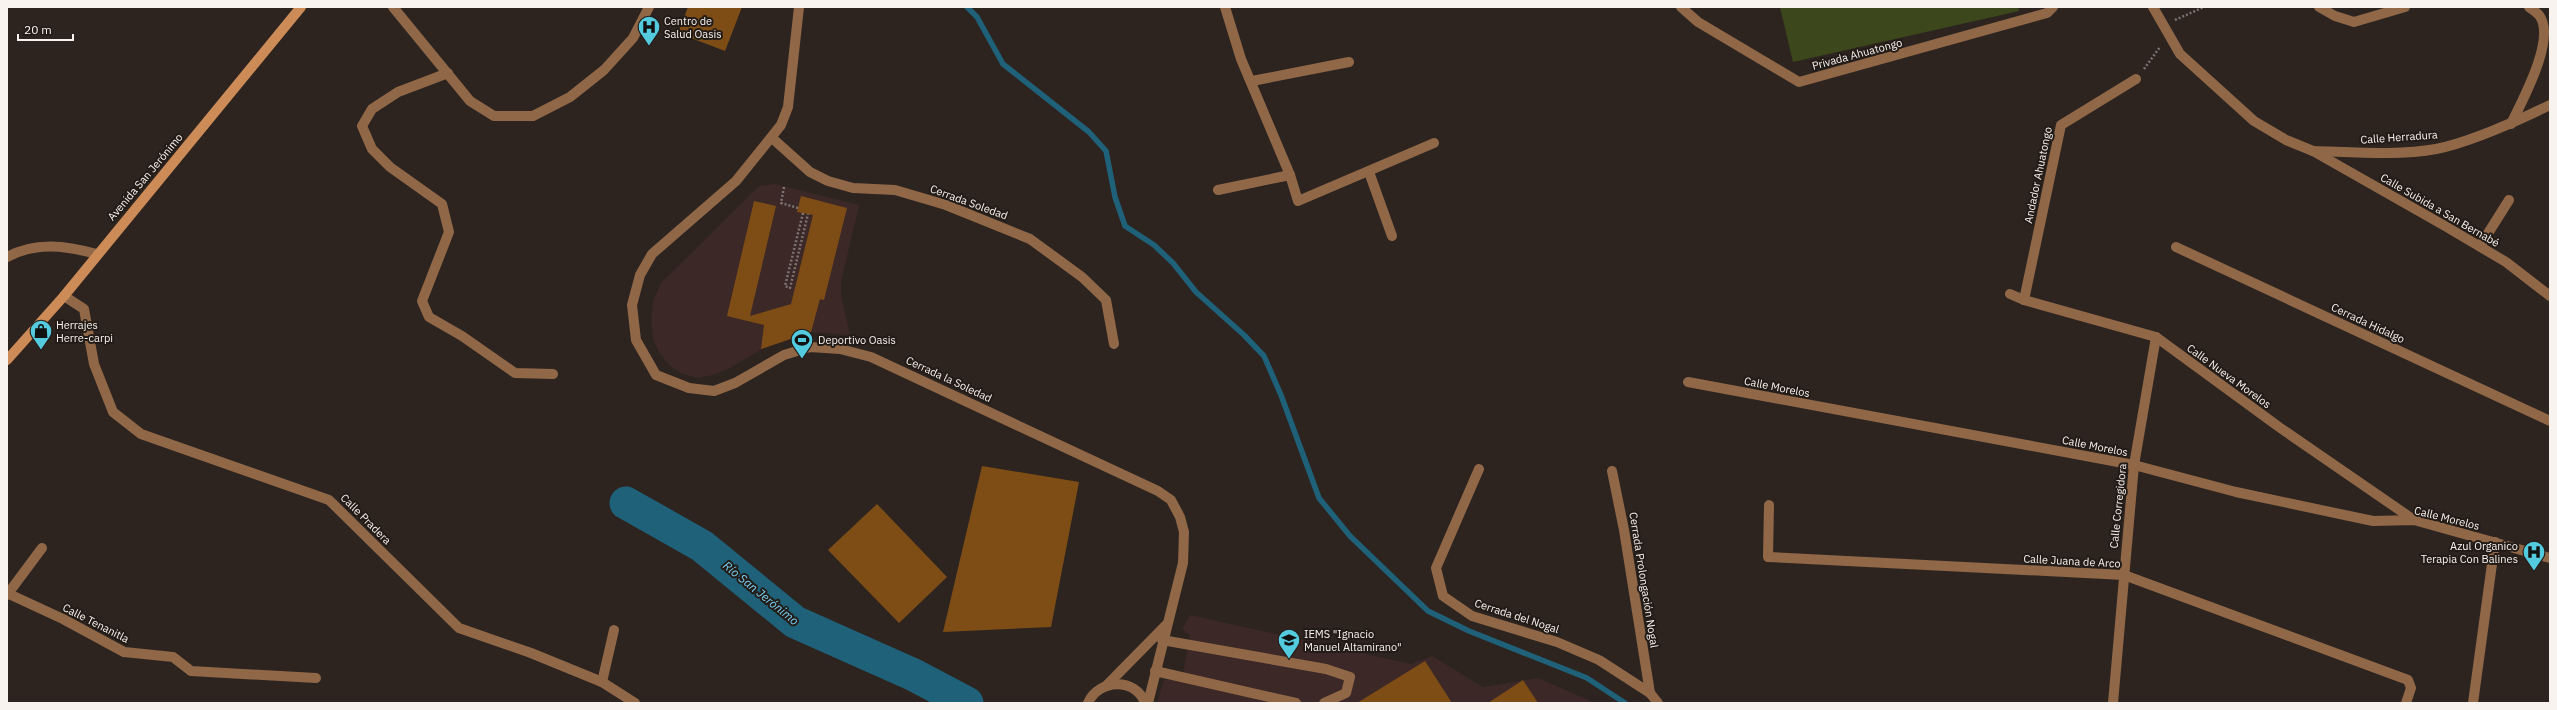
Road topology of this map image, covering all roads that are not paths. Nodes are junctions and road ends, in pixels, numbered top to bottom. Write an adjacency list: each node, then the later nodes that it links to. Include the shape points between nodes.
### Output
1 (301, 7): 28 (main road, Avenida San Jerónimo)
2 (393, 7): 13 (street)
3 (649, 7): 13 (street, via 633,38 604,70 570,98 534,116 494,116 470,101)
4 (799, 7): 18 (street, Cerrada la Soledad, via 788,107 781,125)
5 (1225, 7): 15 (street, via 1230,30)
6 (1682, 7): 7 (street, Privada Ahuatongo, via 1698,22 1799,82 2047,13)
7 (2053, 7)
8 (2153, 7): 20 (street, via 2180,54 2254,121 2286,140)
9 (2319, 7): 10 (street, via 2354,22)
10 (2405, 7)
11 (2529, 7): 17 (street, via 2540,16 2545,41 2534,79)
12 (1349, 62): 15 (street)
13 (448, 73): 37 (street, via 398,92 372,109 362,126 372,149 386,163 442,204 449,232 422,301 428,317 462,336 515,373)
14 (2136, 79): 33 (street, Andador Ahuatongo, via 2061,125)
15 (1252, 81): 22 (street)
16 (2550, 105): 17 (street, Calle Herradura)
17 (2511, 124): 20 (street, Calle Herradura, via 2436,149 2379,152)
18 (772, 138): 35 (street, Cerrada Soledad, via 810,172 828,181 853,188 895,190 989,220 1030,239 1082,277 1106,300); 50 (street, Cerrada la Soledad, via 736,181 652,254 640,275 632,305 636,340 656,374 689,388 714,391 735,383 784,355 810,347 840,349 878,360 1139,480 1170,500 1180,517 1184,532 1183,563)
19 (1434, 143): 21 (street)
20 (2313, 151): 26 (street, Calle Subida a San Bernabé)
21 (1369, 172): 22 (street, via 1298,202); 25 (street)
22 (1290, 175): 23 (street)
23 (1218, 190)
24 (2509, 200): 26 (street)
25 (1392, 236)
26 (2480, 246): 32 (street, Calle Subida a San Bernabé, via 2506,262)
27 (2176, 247): 39 (street, Cerrada Hidalgo)
28 (97, 254): 29 (street, via 51,245 16,252); 31 (main road, Avenida San Jerónimo)
29 (7, 257)
30 (2010, 294): 33 (street, Calle Nueva Morelos)
31 (64, 296): 36 (main road, Avenida San Jerónimo); 55 (street, Calle Pradera, via 84,309 94,364 113,412 141,434 329,500 459,628 531,653)
32 (2550, 296)
33 (2024, 300): 34 (street, Calle Nueva Morelos)
34 (2156, 337): 40 (street, Calle Corregidora); 44 (street, Calle Nueva Morelos, via 2279,427)
35 (1114, 344)
36 (7, 360)
37 (553, 374)
38 (1688, 382): 40 (street, Calle Morelos)
39 (2550, 421)
40 (2134, 465): 44 (street, Calle Morelos, via 2236,492 2373,522); 48 (street, Calle Corregidora)
41 (1479, 469): 57 (street, Cerrada del Nogal, via 1436,568 1443,596 1472,616 1557,642 1599,660)
42 (1612, 471): 57 (street, Cerrada Prolongación Nogal)
43 (1769, 505): 48 (street, Calle Juana de Arco, via 1768,557)
44 (2414, 520): 45 (street, Calle Morelos)
45 (2495, 542): 47 (street, Calle Morelos); 67 (street)
46 (42, 548): 49 (street, Calle Tenanitla)
47 (2550, 558)
48 (2124, 575): 65 (street, Calle Corregidora); 66 (street, Calle Juana de Arco, via 2408,680 2411,688)
49 (8, 595): 54 (street, Calle Tenanitla, via 63,619 124,652 173,657 191,671)
50 (1166, 625): 52 (street, Cerrada la Soledad); 56 (street, Cerrada la Soledad)
51 (614, 630): 55 (street)
52 (1162, 640): 53 (street, Cerrada la Soledad); 63 (street, via 1326,669 1350,678 1346,693)
53 (1155, 671): 61 (street, Cerrada la Soledad); 62 (street)
54 (316, 678)
55 (602, 682): 58 (street, Calle Pradera)
56 (1107, 685): 59 (street, Cerrada la Soledad, via 1098,690); 60 (street, via 1118,683 1128,686 1137,691)
57 (1650, 693): 64 (street, Cerrada del Nogal)
58 (635, 703)
59 (1088, 703)
60 (1145, 703)
61 (1148, 703)
62 (1296, 703)
63 (1324, 703)
64 (1658, 703)
65 (2113, 703)
66 (2406, 703)
67 (2473, 703)

